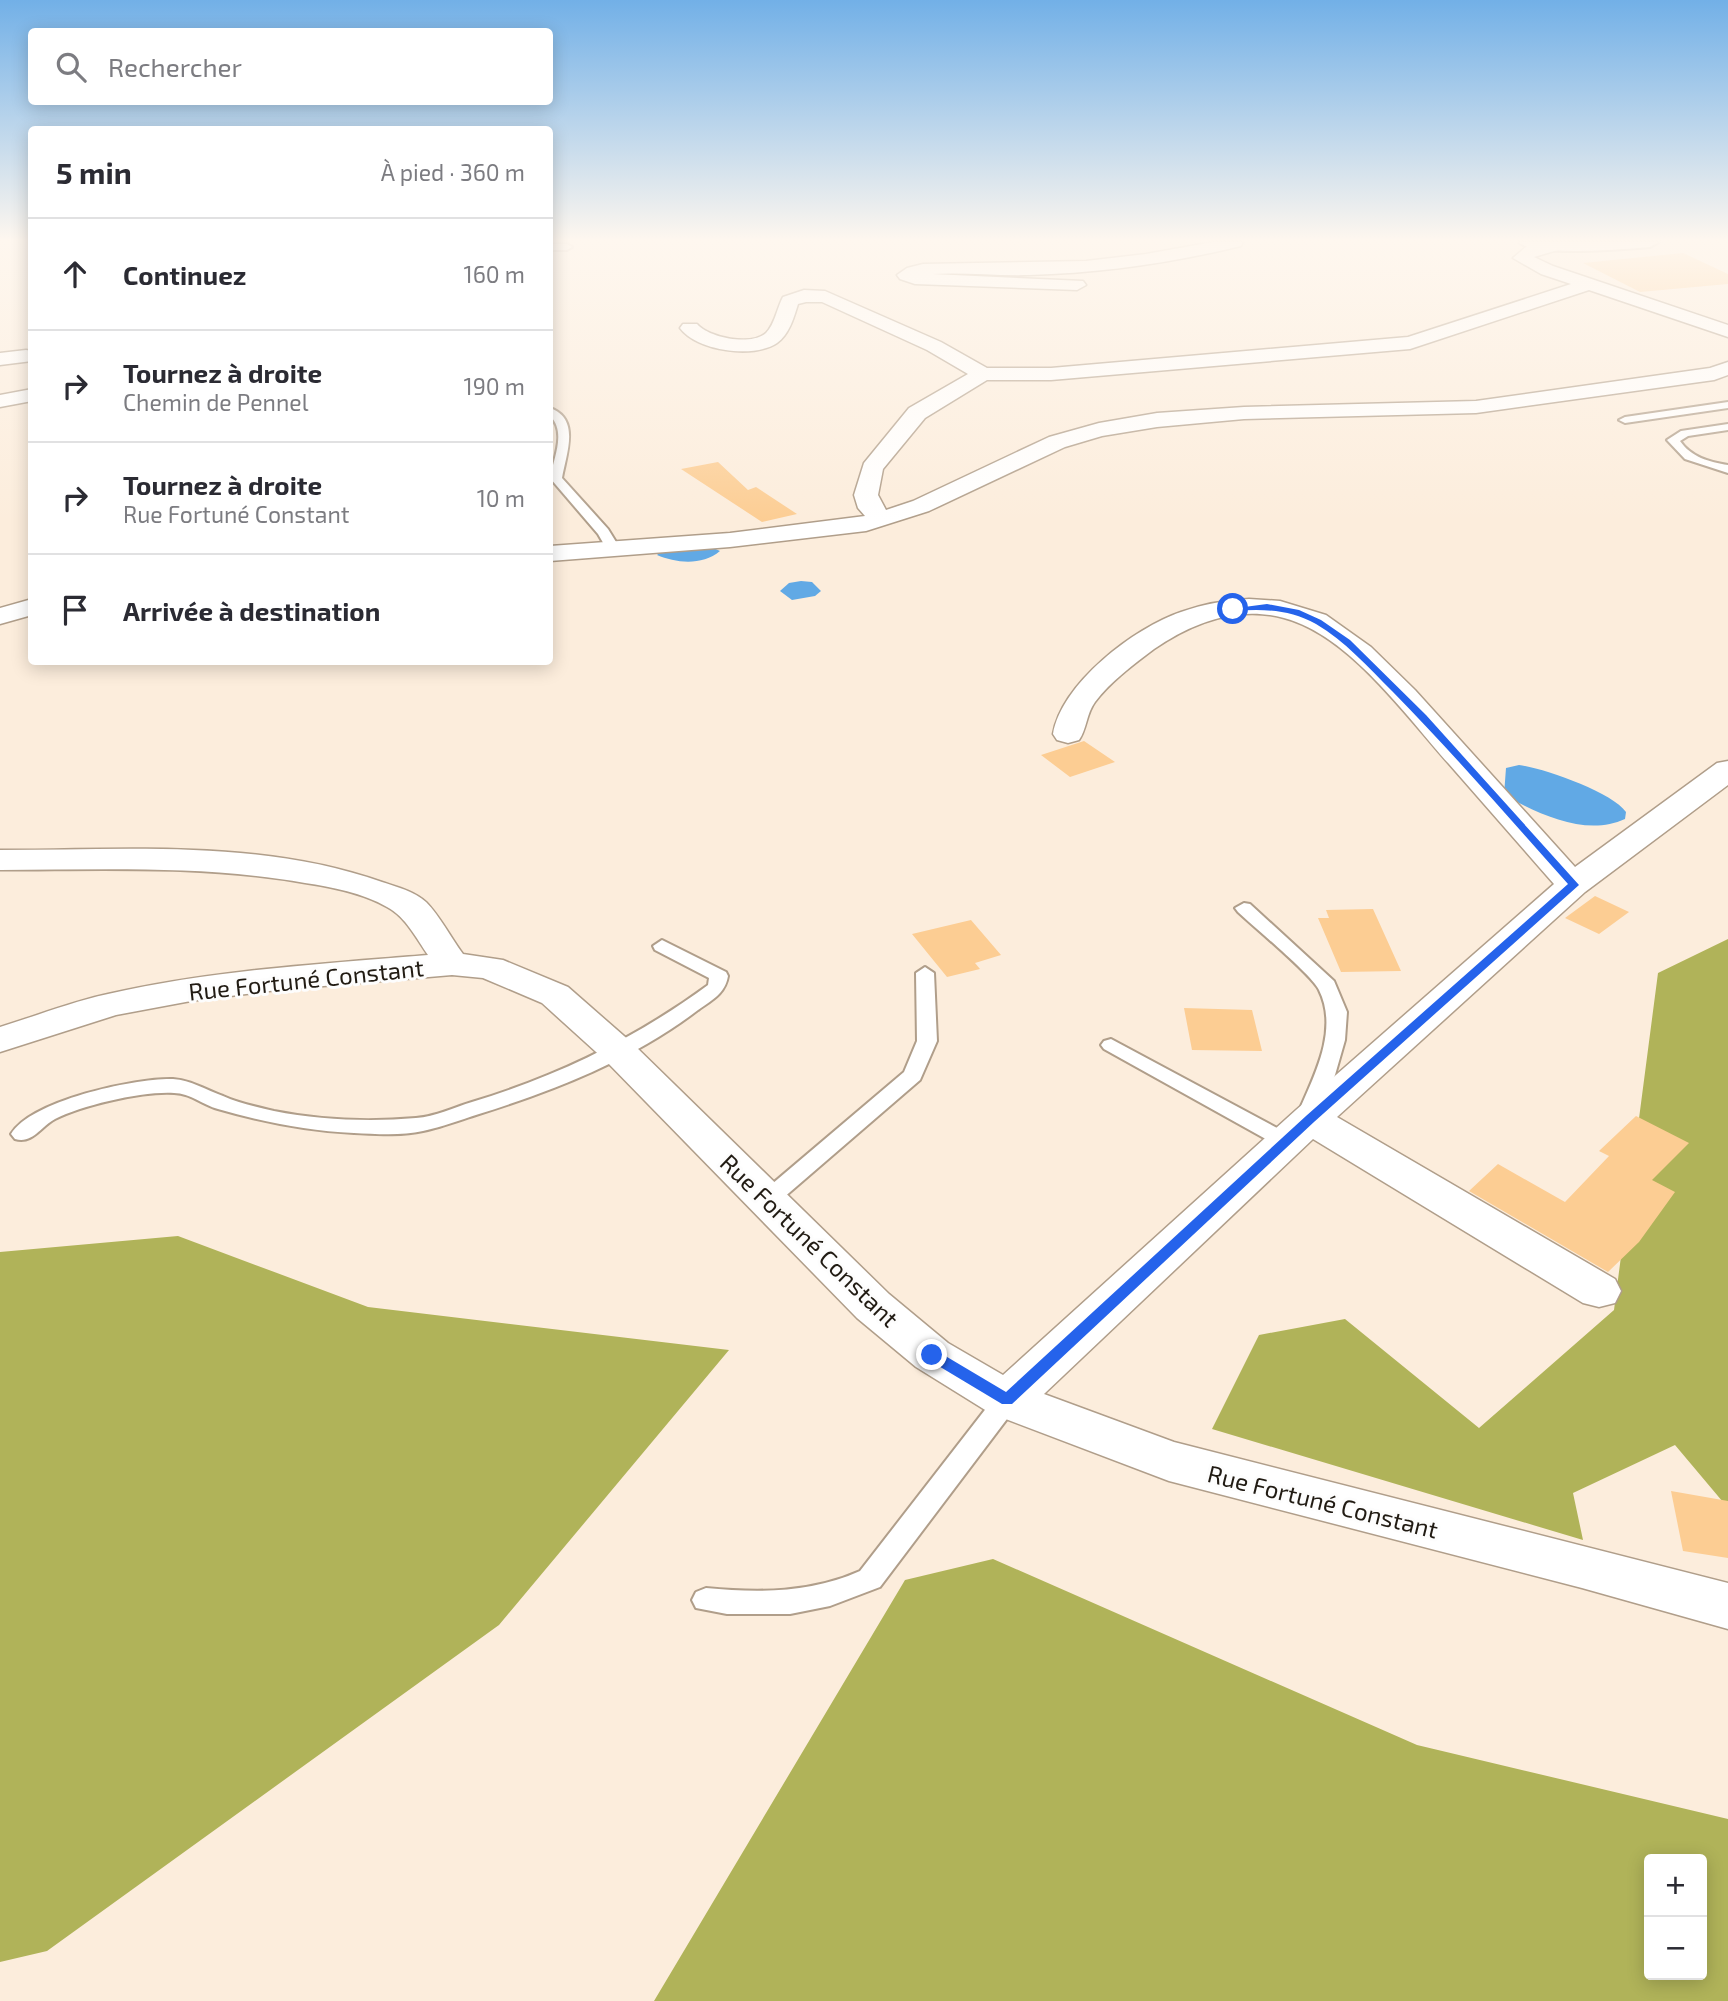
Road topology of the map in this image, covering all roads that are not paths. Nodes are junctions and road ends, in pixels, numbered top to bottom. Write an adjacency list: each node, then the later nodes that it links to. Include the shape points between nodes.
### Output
1 (696, 335): 2 (street, via 714,343 750,343)
2 (774, 335)
3 (910, 335): 8 (street)
4 (1431, 335): 8 (street, via 1410,342 1051,374)
5 (26, 356): 6 (street)
6 (0, 359)
7 (1726, 370): 16 (street, via 1476,407 1244,413 1128,425 1057,442)
8 (983, 374): 16 (street, via 918,413 872,468 866,495 870,508)
9 (28, 396): 10 (street)
10 (0, 401)
11 (1728, 405): 13 (lane)
12 (553, 414): 17 (lane, via 565,437 556,478)
13 (1625, 420)
14 (1728, 427): 15 (lane, via 1685,433 1673,440 1678,449 1696,460)
15 (1728, 468)
16 (883, 520): 17 (street, via 823,531)
17 (614, 550): 18 (street)
18 (553, 554)
19 (28, 608): 20 (street)
20 (0, 616)
21 (1068, 734): 24 (street, via 1073,710 1121,659 1175,623 1233,609 1267,606 1296,612 1347,642 1385,677)
22 (1728, 770): 24 (street)
23 (0, 860): 27 (street, via 191,860 342,879 398,899 414,910)
24 (1573, 885): 32 (street)
25 (1244, 908): 32 (lane, via 1327,985 1337,1012 1325,1075)
26 (662, 946): 31 (lane, via 719,976 717,987)
27 (452, 964): 29 (street, Rue Fortuné Constant, via 191,990 109,1005); 31 (street, Rue Fortuné Constant, via 490,968 555,995)
28 (925, 973): 34 (lane, via 928,1041 914,1075)
29 (0, 1040)
30 (1111, 1045): 32 (lane)
31 (619, 1052): 33 (lane, via 526,1093 420,1125 353,1126 275,1118 173,1086 81,1102 46,1115); 34 (street, Rue Fortuné Constant)
32 (1299, 1130): 35 (street); 36 (street)
33 (22, 1134)
34 (767, 1200): 36 (street, Rue Fortuné Constant, via 873,1306 932,1355)
35 (1599, 1290)
36 (1007, 1400): 37 (lane, via 870,1579 848,1591 803,1601); 38 (street, Rue Fortuné Constant, via 1169,1461)
37 (706, 1600)
38 (1728, 1606)

